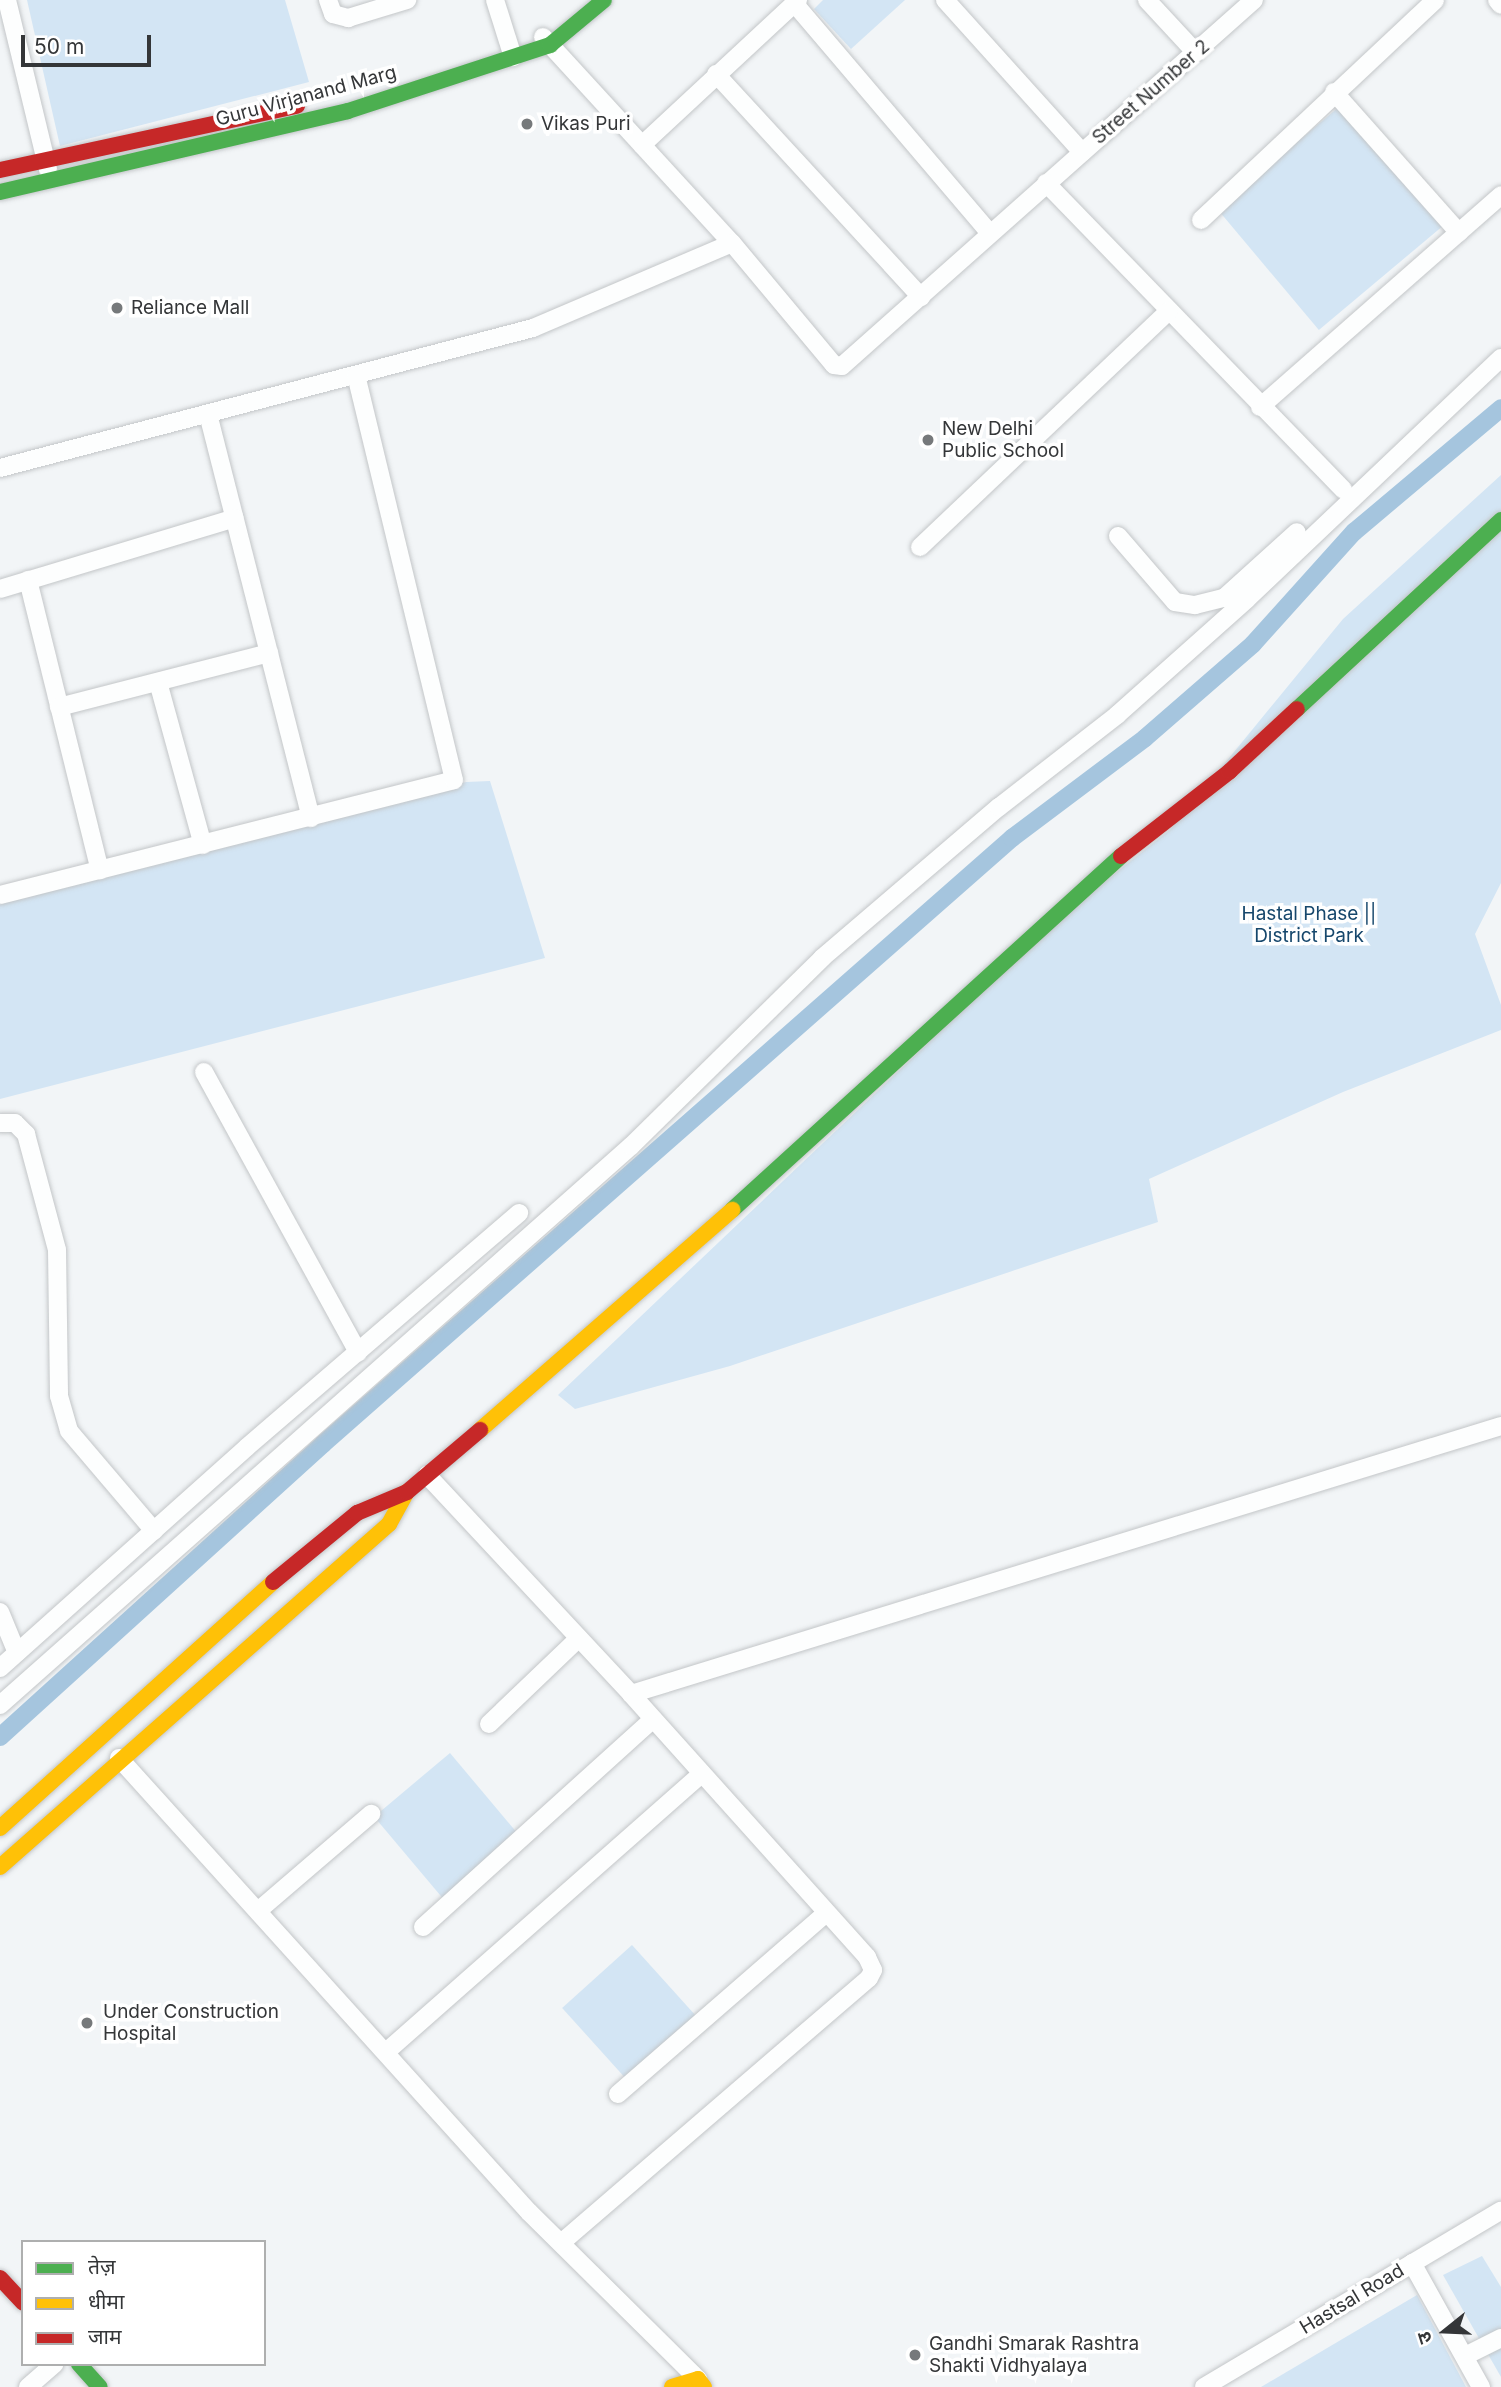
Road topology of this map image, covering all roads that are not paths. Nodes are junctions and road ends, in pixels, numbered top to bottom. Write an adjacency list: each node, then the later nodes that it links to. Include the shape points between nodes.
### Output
1 (328, 0): 2 (street, via 333,14 348,18)
2 (407, 0)
3 (495, 0): 15 (street)
4 (585, 0): 14 (street, Guru Virjanand Marg)
5 (604, 0): 14 (street, Guru Virjanand Marg)
6 (945, 0): 20 (street)
7 (1147, 0): 16 (street)
8 (1254, 0): 16 (street, Street Number 2)
9 (1435, 0): 18 (street)
10 (1497, 0): 12 (street)
11 (797, 2): 17 (street); 28 (street)
12 (1501, 5)
13 (6, 12): 21 (street)
14 (546, 41): 15 (street, Guru Virjanand Marg); 19 (street)
15 (512, 52): 21 (street, Guru Virjanand Marg, via 342,96); 23 (street, Guru Virjanand Marg, via 348,111)
16 (1196, 53): 20 (street, Street Number 2)
17 (716, 74): 19 (street); 31 (street)
18 (1334, 92): 27 (street); 29 (street)
19 (642, 145): 30 (street)
20 (1082, 152): 24 (street, Street Number 2)
21 (46, 160): 22 (street, Guru Virjanand Marg); 23 (street)
22 (0, 170)
23 (51, 180): 25 (street, Guru Virjanand Marg)
24 (1046, 183): 28 (street, Street Number 2); 32 (street)
25 (0, 192)
26 (1501, 195): 29 (street)
27 (1201, 220)
28 (990, 233): 31 (street, Street Number 2)
29 (1459, 233): 36 (street)
30 (732, 243): 31 (street, Street Number 2, via 838,366); 35 (street, via 533,328)
31 (921, 297)
32 (1169, 311): 36 (street); 43 (street)
33 (1501, 346): 39 (street)
34 (1501, 358): 66 (street, via 1247,599 1117,715 999,807 822,958 631,1146)
35 (356, 376): 37 (street); 49 (street, via 454,780)
36 (1260, 407): 39 (street)
37 (208, 414): 38 (street); 40 (street)
38 (0, 468)
39 (1343, 490): 42 (street, via 1216,602 1175,602)
40 (235, 518): 44 (street); 46 (street)
41 (1501, 520): 58 (street, via 1230,771 1115,861 628,1304)
42 (1118, 536)
43 (920, 547)
44 (28, 580): 45 (street); 48 (street)
45 (0, 589)
46 (269, 653): 47 (street); 49 (street)
47 (158, 681): 48 (street); 50 (street)
48 (59, 707): 51 (street)
49 (311, 818): 50 (street)
50 (203, 845): 51 (street)
51 (100, 870): 52 (street)
52 (0, 895)
53 (204, 1072): 56 (street)
54 (0, 1123): 60 (street, via 15,1123 24,1129 57,1250 59,1396 69,1431)
55 (519, 1213): 56 (street)
56 (358, 1352): 60 (street)
57 (1501, 1426): 65 (street)
58 (427, 1475): 59 (street); 62 (street)
59 (407, 1492): 69 (street, via 388,1524); 72 (street, via 357,1513 287,1570)
60 (155, 1531): 63 (street)
61 (0, 1612): 63 (street)
62 (579, 1639): 65 (street); 68 (street)
63 (18, 1653): 64 (street)
64 (0, 1668)
65 (631, 1694): 67 (street)
66 (0, 1705)
67 (653, 1719): 70 (street); 76 (street)
68 (489, 1724)
69 (119, 1758): 73 (street); 74 (street)
70 (701, 1773): 75 (street); 77 (street)
71 (371, 1814): 74 (street)
72 (0, 1828)
73 (0, 1867)
74 (259, 1910): 77 (street)
75 (825, 1914): 78 (street); 80 (street, via 867,1957 873,1970 869,1978)
76 (423, 1927)
77 (386, 2052): 80 (street)
78 (618, 2094)
79 (1501, 2211): 81 (street, Hastsal Road)
80 (561, 2243): 88 (street)
81 (1412, 2263): 85 (street); 92 (street, Hastsal Road)
82 (0, 2278): 83 (street)
83 (21, 2300)
84 (1501, 2338): 85 (street)
85 (1465, 2356): 93 (street)
86 (52, 2366): 89 (street)
87 (81, 2366): 90 (street)
88 (701, 2383): 91 (street)
89 (29, 2387)
90 (100, 2387)
91 (672, 2387)
92 (1204, 2387)
93 (1481, 2387)

